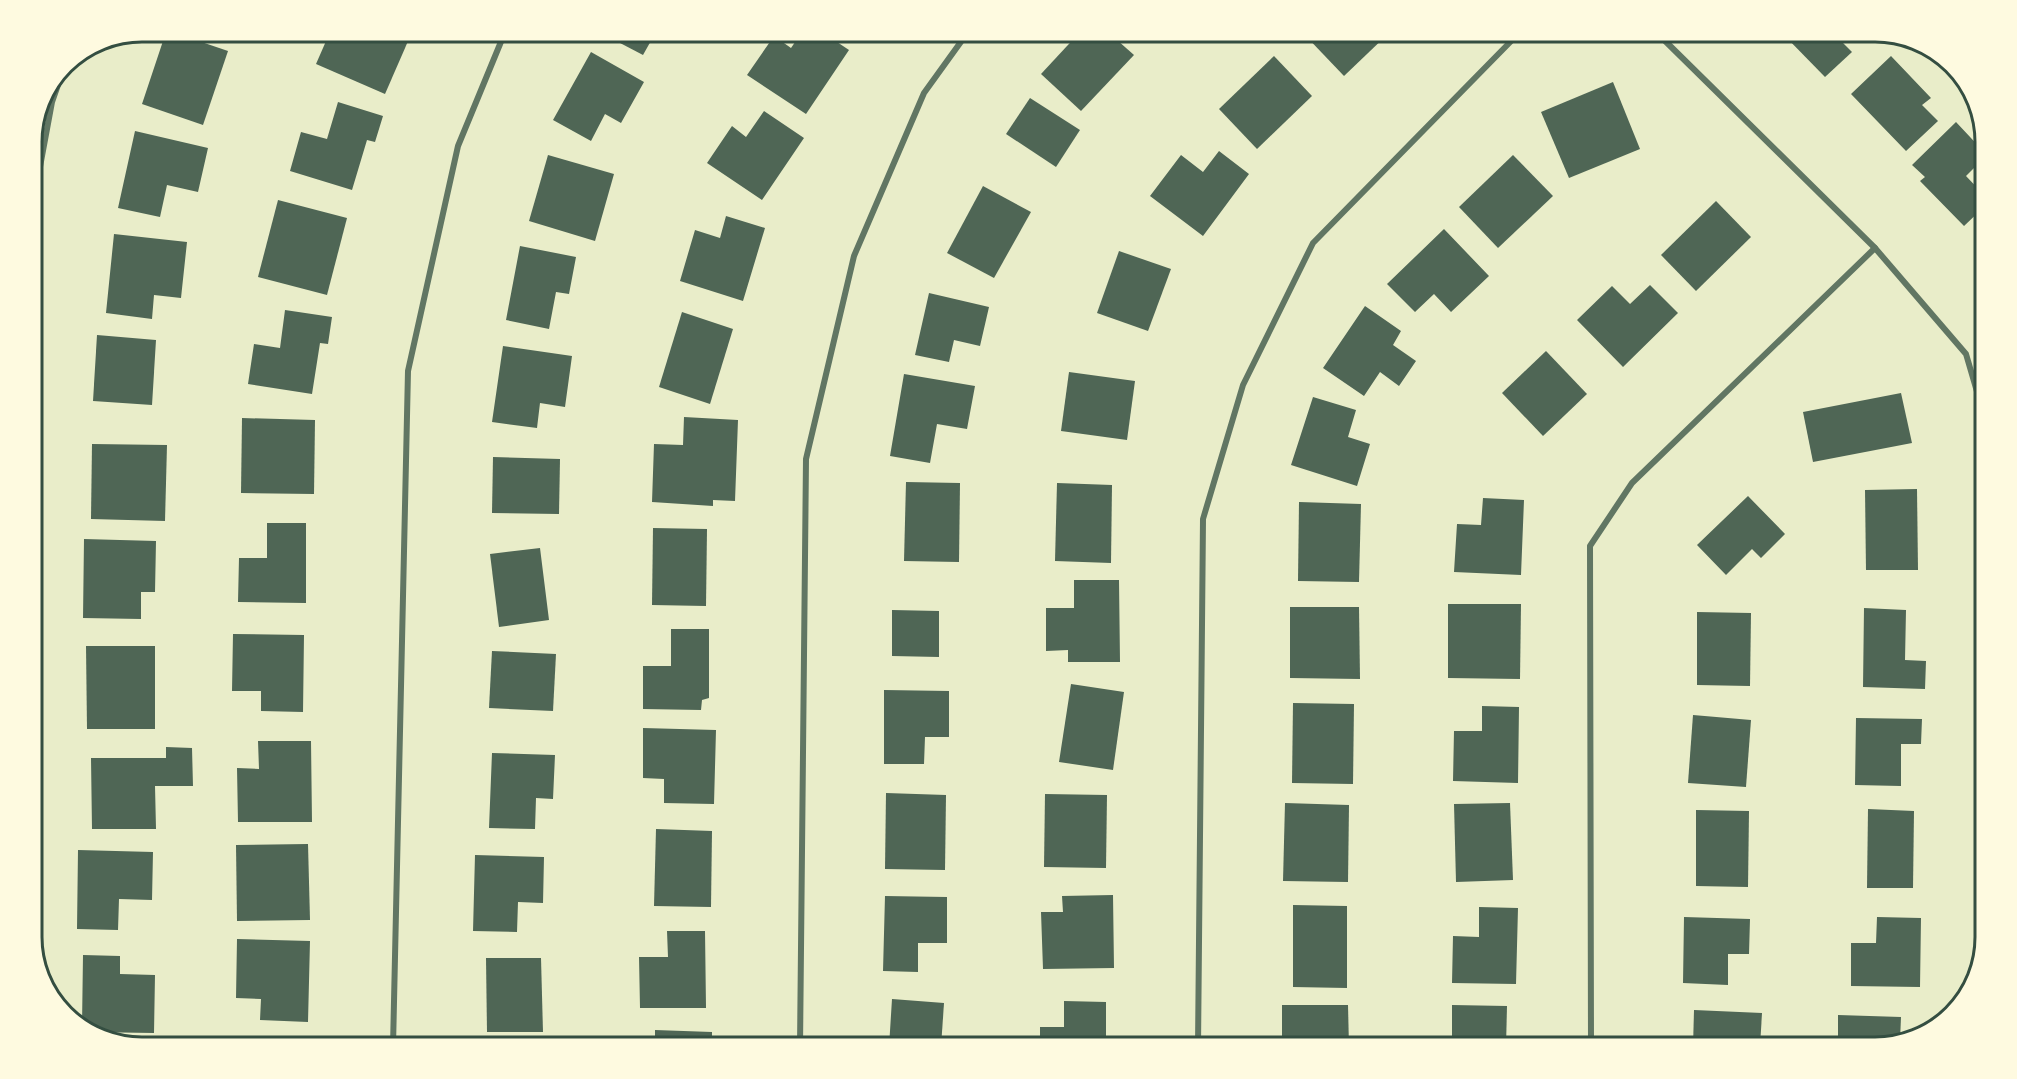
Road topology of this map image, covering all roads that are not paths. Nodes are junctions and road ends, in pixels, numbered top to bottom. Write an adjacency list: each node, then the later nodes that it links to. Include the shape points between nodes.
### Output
1 (501, 42): 9 (street, via 458,146 408,371)
2 (961, 42): 10 (street, via 924,93 854,256 806,459)
3 (1510, 42): 11 (street, via 1312,243 1243,385 1203,519)
4 (1666, 42): 7 (street)
5 (55, 94): 6 (street)
6 (42, 156)
7 (1875, 248): 8 (street, via 1966,354); 12 (street, via 1632,483 1590,546)
8 (1975, 385)
9 (393, 1037)
10 (800, 1037)
11 (1198, 1037)
12 (1591, 1037)

